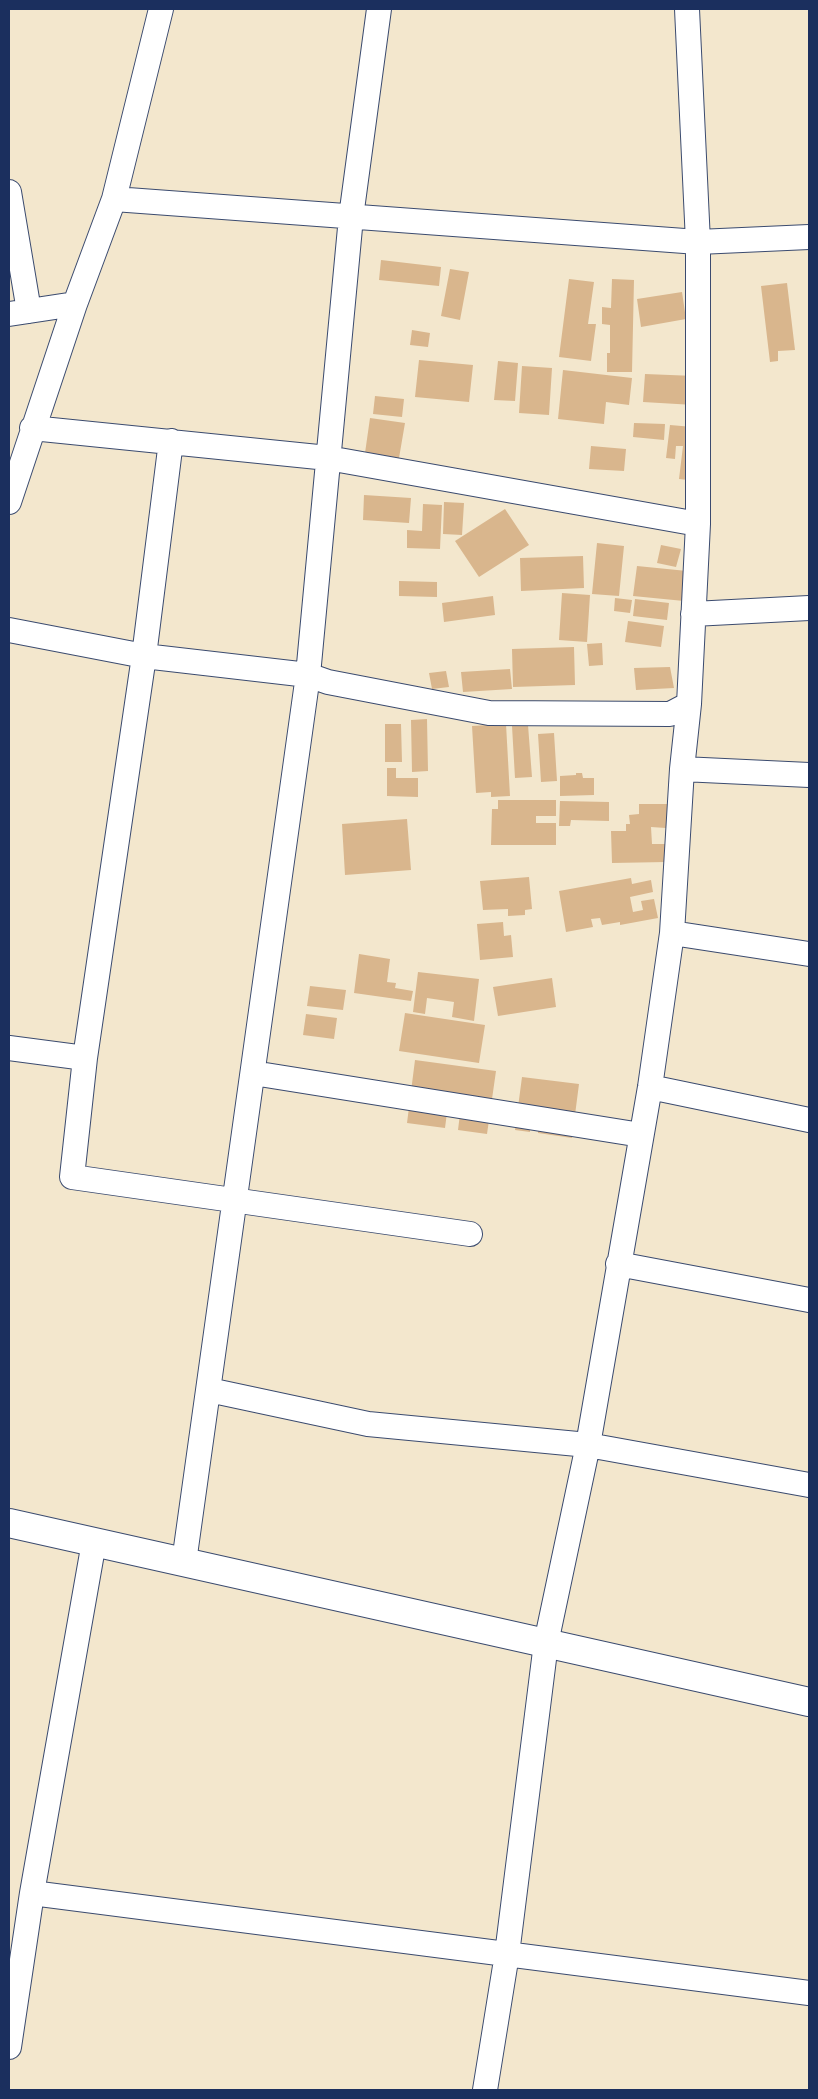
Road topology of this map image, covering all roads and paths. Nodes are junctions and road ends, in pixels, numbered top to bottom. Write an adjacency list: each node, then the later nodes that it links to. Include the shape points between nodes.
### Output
1 (160, 9): 5 (street)
2 (379, 9): 6 (street)
3 (687, 9): 8 (street)
4 (9, 192): 10 (street)
5 (114, 199): 6 (street); 9 (street)
6 (350, 217): 8 (street); 13 (street)
7 (809, 237): 8 (street)
8 (698, 242): 15 (street)
9 (75, 304): 10 (street); 11 (street)
10 (19, 312)
11 (32, 428): 12 (street); 14 (street)
12 (171, 441): 13 (street); 19 (street)
13 (328, 458): 15 (street); 20 (street)
14 (9, 502)
15 (698, 524): 17 (street)
16 (809, 608): 17 (street)
17 (693, 614): 21 (street)
18 (9, 630): 19 (street)
19 (144, 656): 20 (street); 27 (street)
20 (308, 675): 21 (street, via 328,682 489,713 670,714); 28 (street)
21 (689, 704): 22 (street)
22 (682, 768): 23 (street); 24 (street)
23 (809, 775)
24 (672, 933): 25 (street); 29 (street)
25 (809, 954)
26 (9, 1048): 27 (street)
27 (86, 1058): 32 (street, via 72,1177)
28 (252, 1073): 31 (street); 32 (street)
29 (650, 1087): 30 (street); 31 (street)
30 (809, 1120)
31 (641, 1135): 34 (street)
32 (235, 1200): 33 (street); 36 (street)
33 (470, 1234)
34 (618, 1264): 35 (street); 37 (street)
35 (809, 1300)
36 (209, 1390): 37 (street, via 368,1424); 41 (street)
37 (588, 1445): 38 (street); 42 (street)
38 (809, 1485)
39 (9, 1522): 40 (street)
40 (94, 1542): 41 (street); 44 (street)
41 (184, 1562): 42 (street)
42 (546, 1643): 43 (street); 45 (street)
43 (809, 1702)
44 (32, 1893): 45 (street); 47 (street)
45 (507, 1954): 46 (street); 48 (street)
46 (809, 1993)
47 (9, 2047)
48 (485, 2090)

